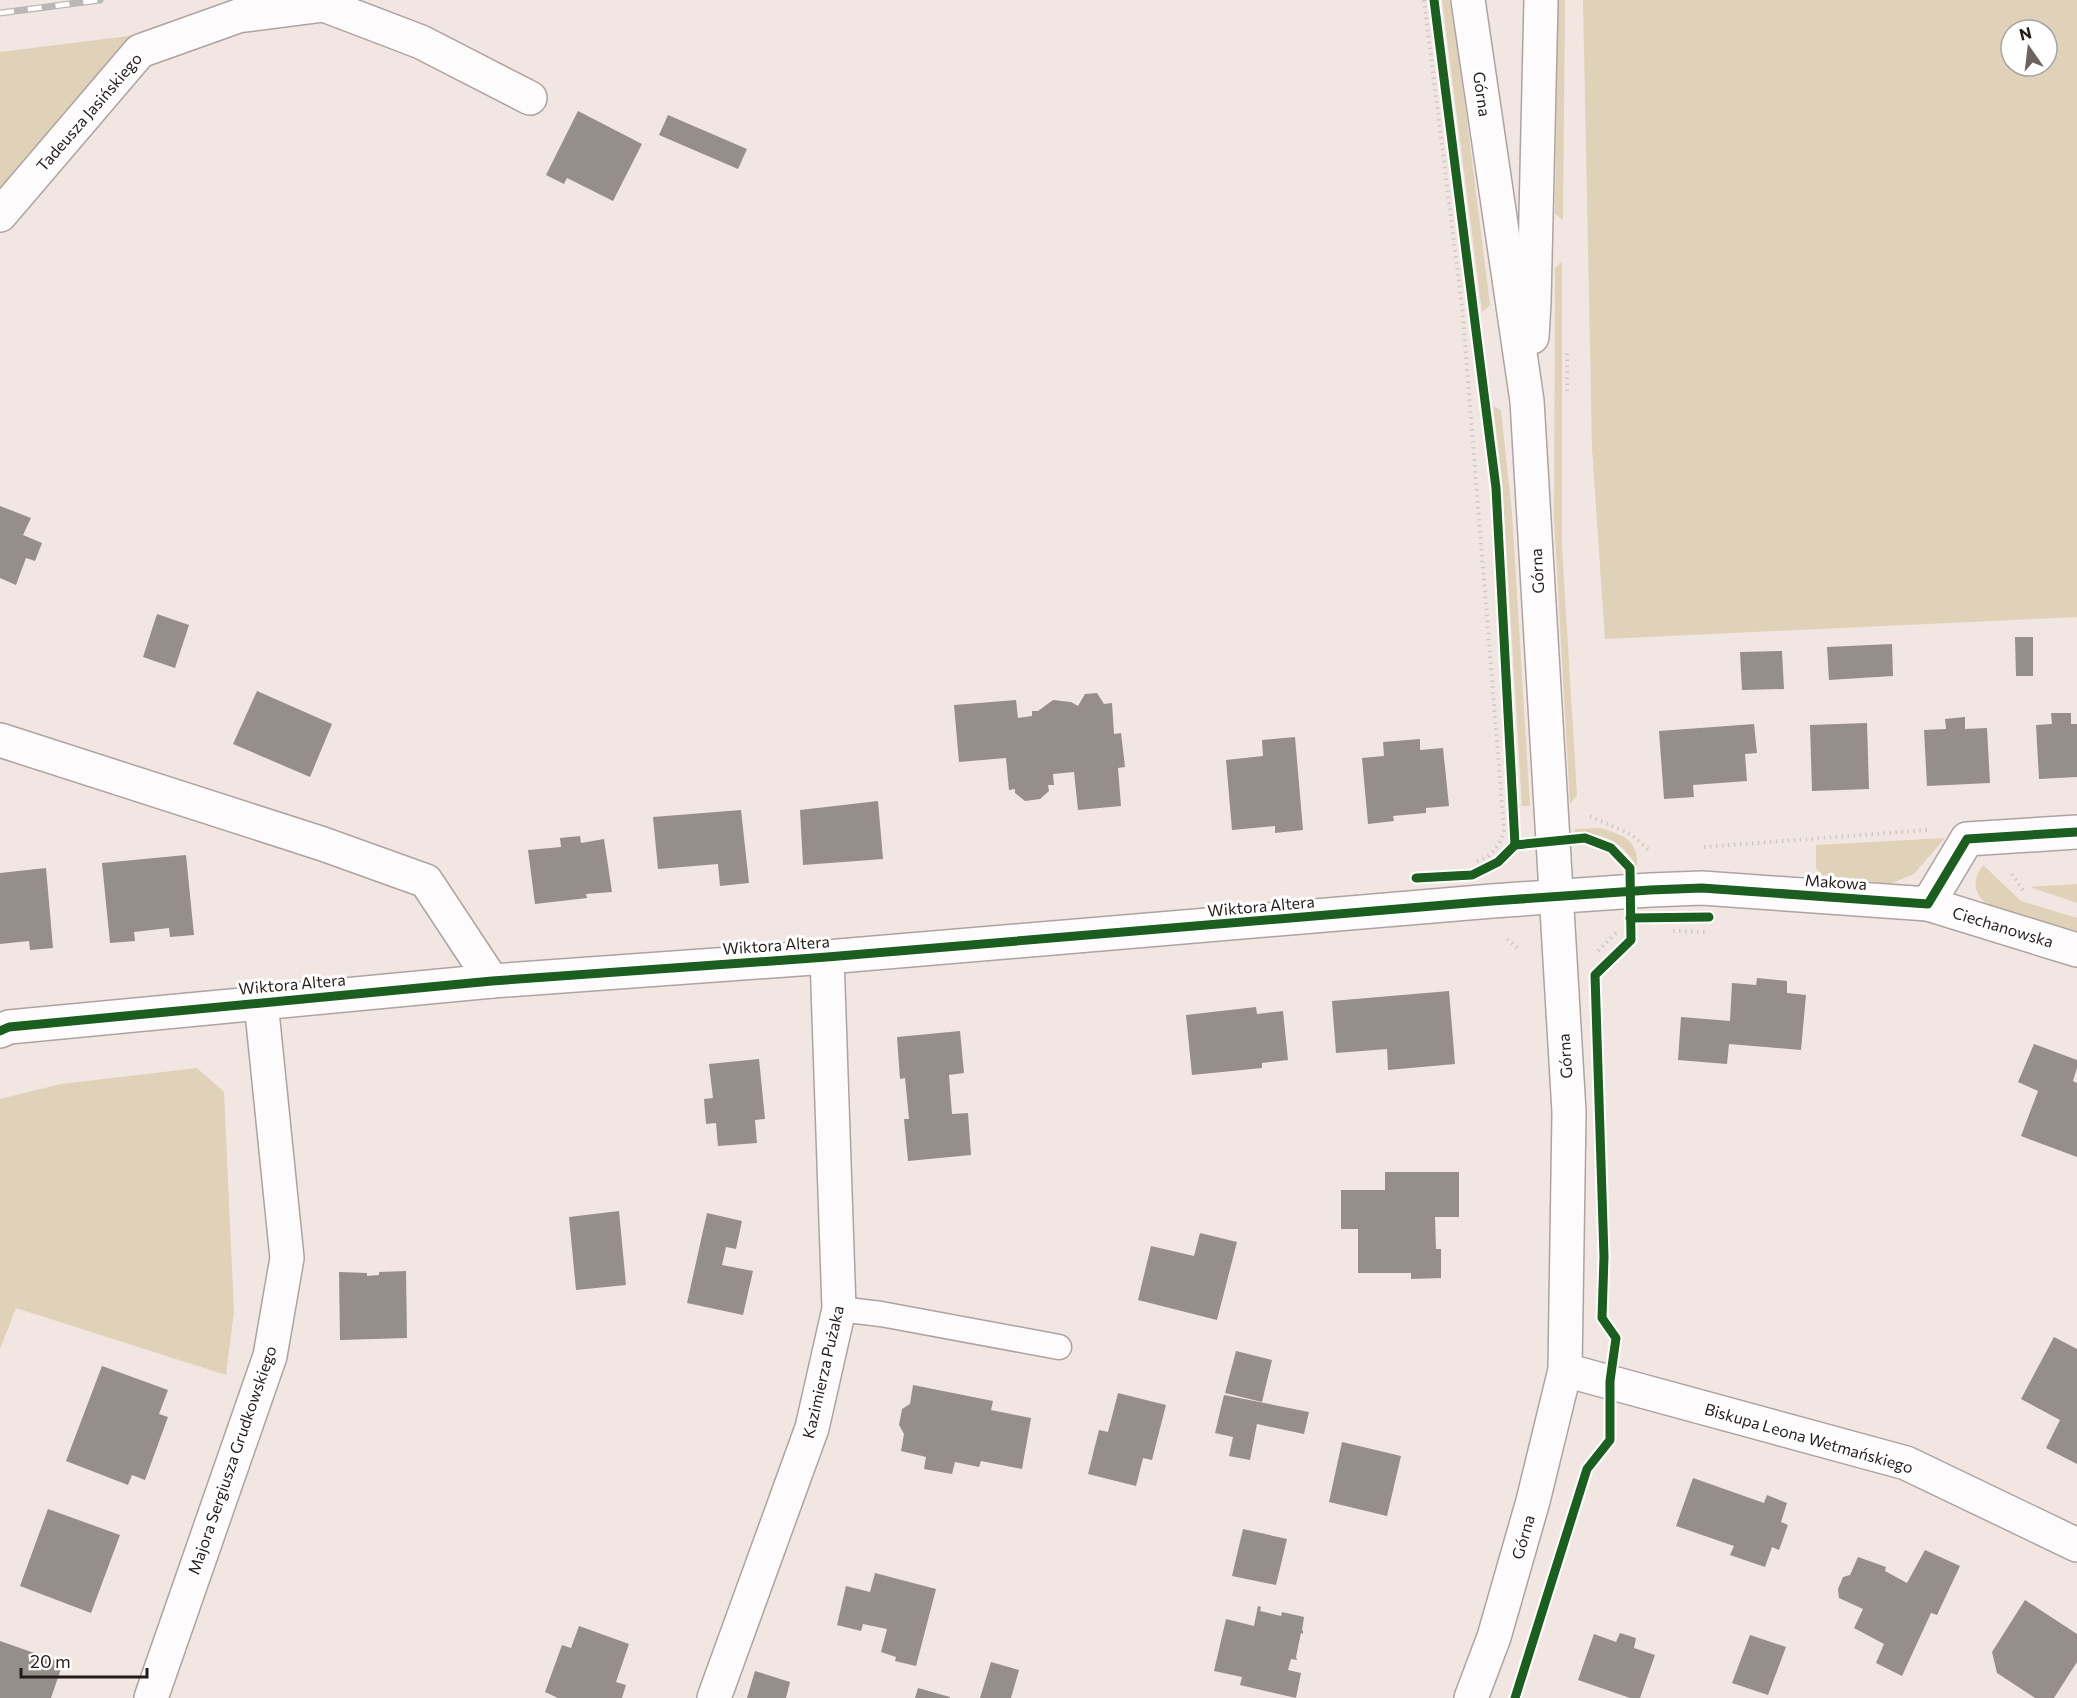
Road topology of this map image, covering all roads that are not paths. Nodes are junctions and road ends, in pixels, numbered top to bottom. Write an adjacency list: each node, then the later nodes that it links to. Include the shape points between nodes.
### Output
1 (1468, 0): 5 (street, Górna)
2 (1541, 0): 5 (street, Górna, via 1534,302)
3 (530, 98): 4 (street, Tadeusza Jasińskiego, via 421,42 324,5 238,16 140,51)
4 (0, 215)
5 (1527, 402): 8 (street, Górna)
6 (0, 740): 12 (street, via 426,881)
7 (2077, 832): 9 (street, via 1968,839)
8 (1556, 896): 9 (street, Makowa, via 1702,888); 11 (street, Wiktora Altera); 17 (street, Górna, via 1569,1112)
9 (1928, 904): 10 (street, Ciechanowska)
10 (2077, 950)
11 (827, 957): 12 (street, Wiktora Altera); 15 (street, Kazimierza Pużaka)
12 (492, 981): 13 (street, Wiktora Altera)
13 (261, 1002): 14 (street, Wiktora Altera); 19 (street, Majora Sergiusza Grudkowskiego, via 287,1258 270,1356)
14 (0, 1031)
15 (839, 1309): 16 (lane); 20 (street, Kazimierza Pużaka, via 812,1428)
16 (1059, 1347)
17 (1565, 1370): 18 (street, Biskupa Leona Wetmańskiego, via 1906,1463); 21 (street, Górna, via 1498,1626)
18 (2077, 1545)
19 (151, 1698)
20 (714, 1698)
21 (1472, 1698)

